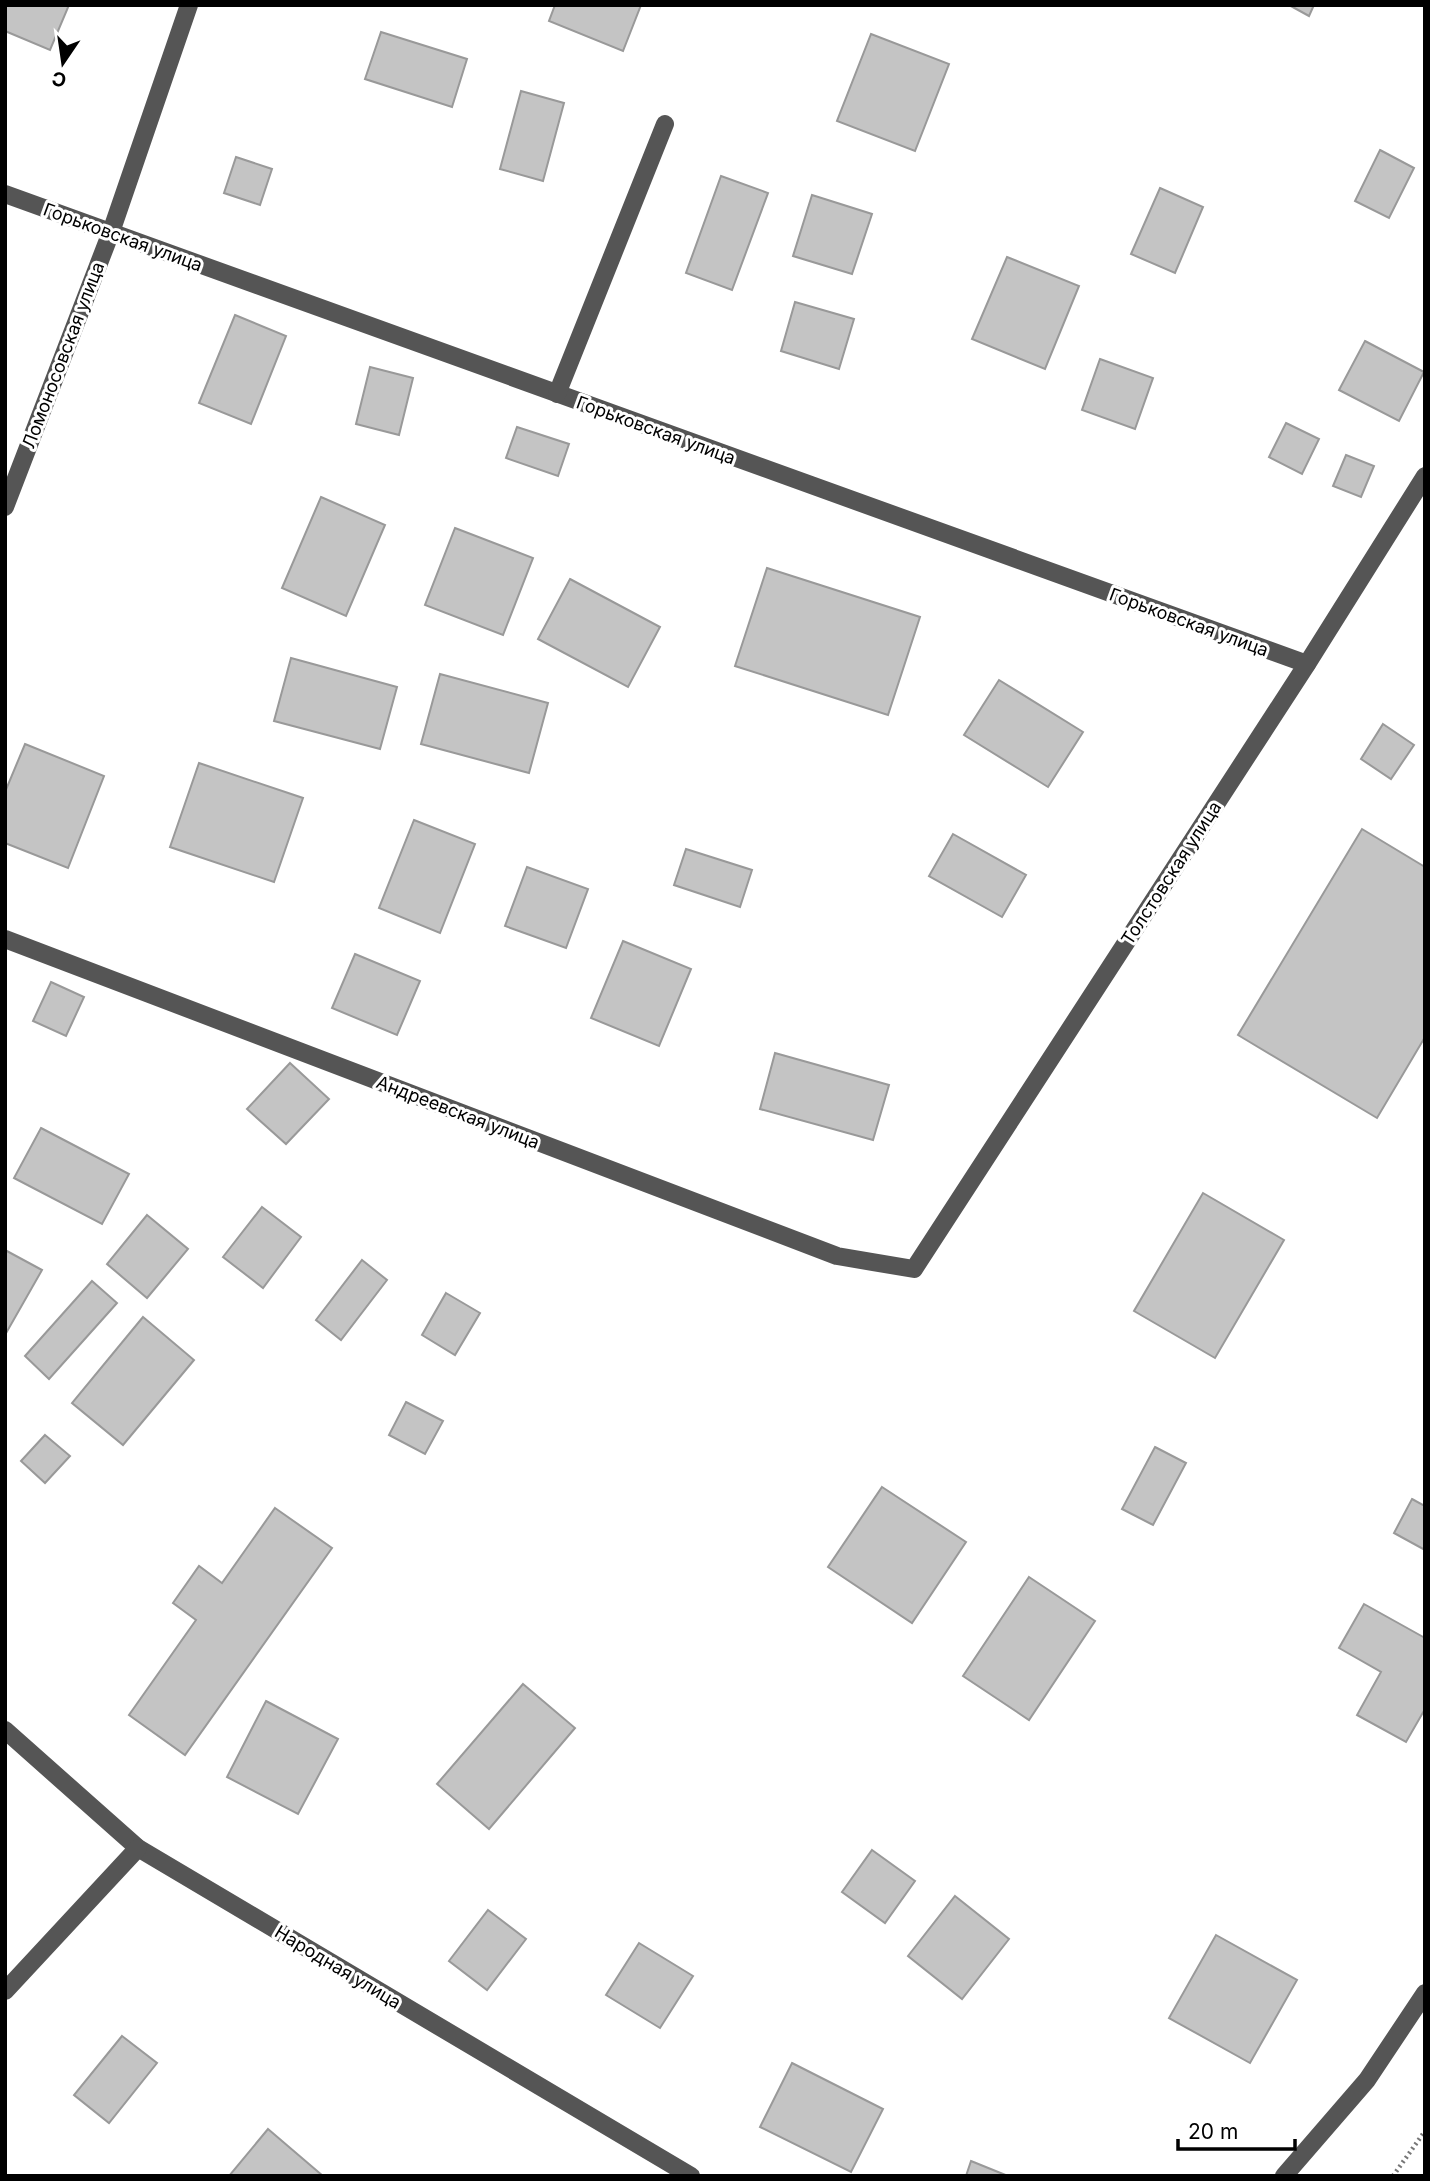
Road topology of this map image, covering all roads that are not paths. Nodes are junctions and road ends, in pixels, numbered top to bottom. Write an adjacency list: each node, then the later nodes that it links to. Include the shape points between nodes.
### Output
1 (189, 5): 4 (street, Ломоносовская улица)
2 (664, 124): 5 (street)
3 (5, 194): 4 (street, Горьковская улица)
4 (111, 232): 5 (street, Горьковская улица); 7 (street, Ломоносовская улица)
5 (557, 394): 8 (street, Горьковская улица)
6 (1425, 476): 8 (street, Толстовская улица)
7 (5, 507)
8 (1307, 664): 10 (street, Толстовская улица)
9 (5, 939): 10 (street, Андреевская улица, via 837,1256)
10 (914, 1269)
11 (5, 1730): 12 (street, Народная улица)
12 (138, 1848): 13 (street); 15 (street, Народная улица)
13 (5, 1990)
14 (1425, 1993): 16 (street, via 1367,2080)
15 (691, 2176)
16 (1284, 2176)

